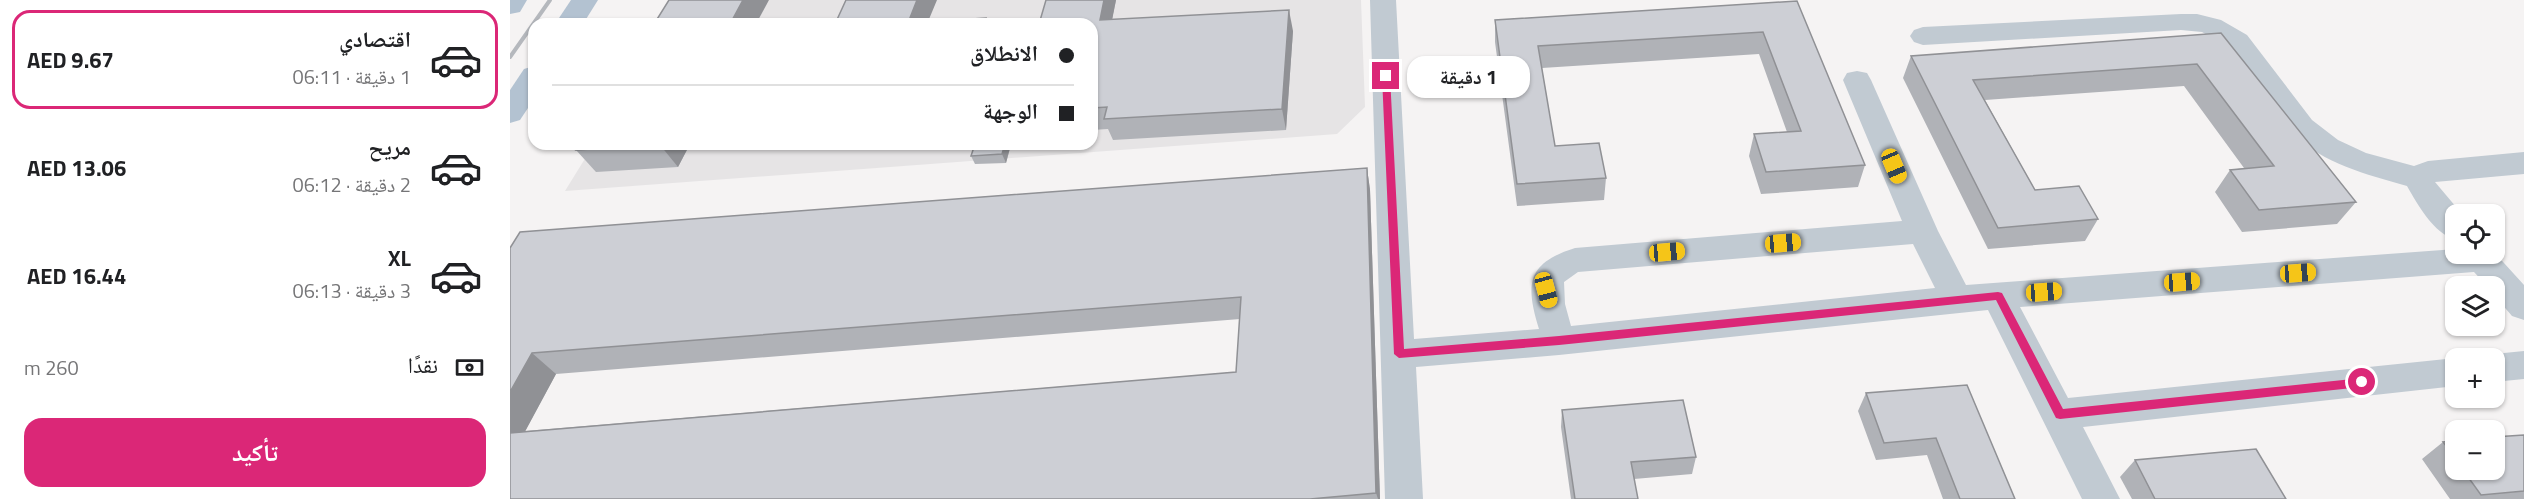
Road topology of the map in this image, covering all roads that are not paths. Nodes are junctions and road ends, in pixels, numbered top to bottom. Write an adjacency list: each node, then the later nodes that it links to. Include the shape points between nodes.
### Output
1 (514, 0): 4 (main road)
2 (585, 0): 5 (main road)
3 (1383, 0): 20 (street)
4 (510, 6)
5 (573, 18)
6 (1923, 36): 11 (street, via 2196,21 2212,25 2238,41 2313,138 2346,157)
7 (1857, 80): 13 (street)
8 (528, 85): 9 (main road)
9 (510, 113)
10 (2524, 163): 11 (street, via 2428,172)
11 (2417, 178): 12 (street)
12 (2445, 215)
13 (1922, 231): 17 (street); 19 (street, via 1569,262 1546,280)
14 (2445, 259): 16 (street)
15 (2487, 264): 18 (street)
16 (1998, 296): 17 (street); 24 (street)
17 (1957, 299): 19 (street)
18 (2524, 307)
19 (1559, 341): 20 (street)
20 (1399, 354): 25 (street)
21 (2524, 365): 22 (street)
22 (2505, 367)
23 (2445, 373): 24 (street)
24 (2060, 414): 26 (street)
25 (1404, 499)
26 (2101, 499)

